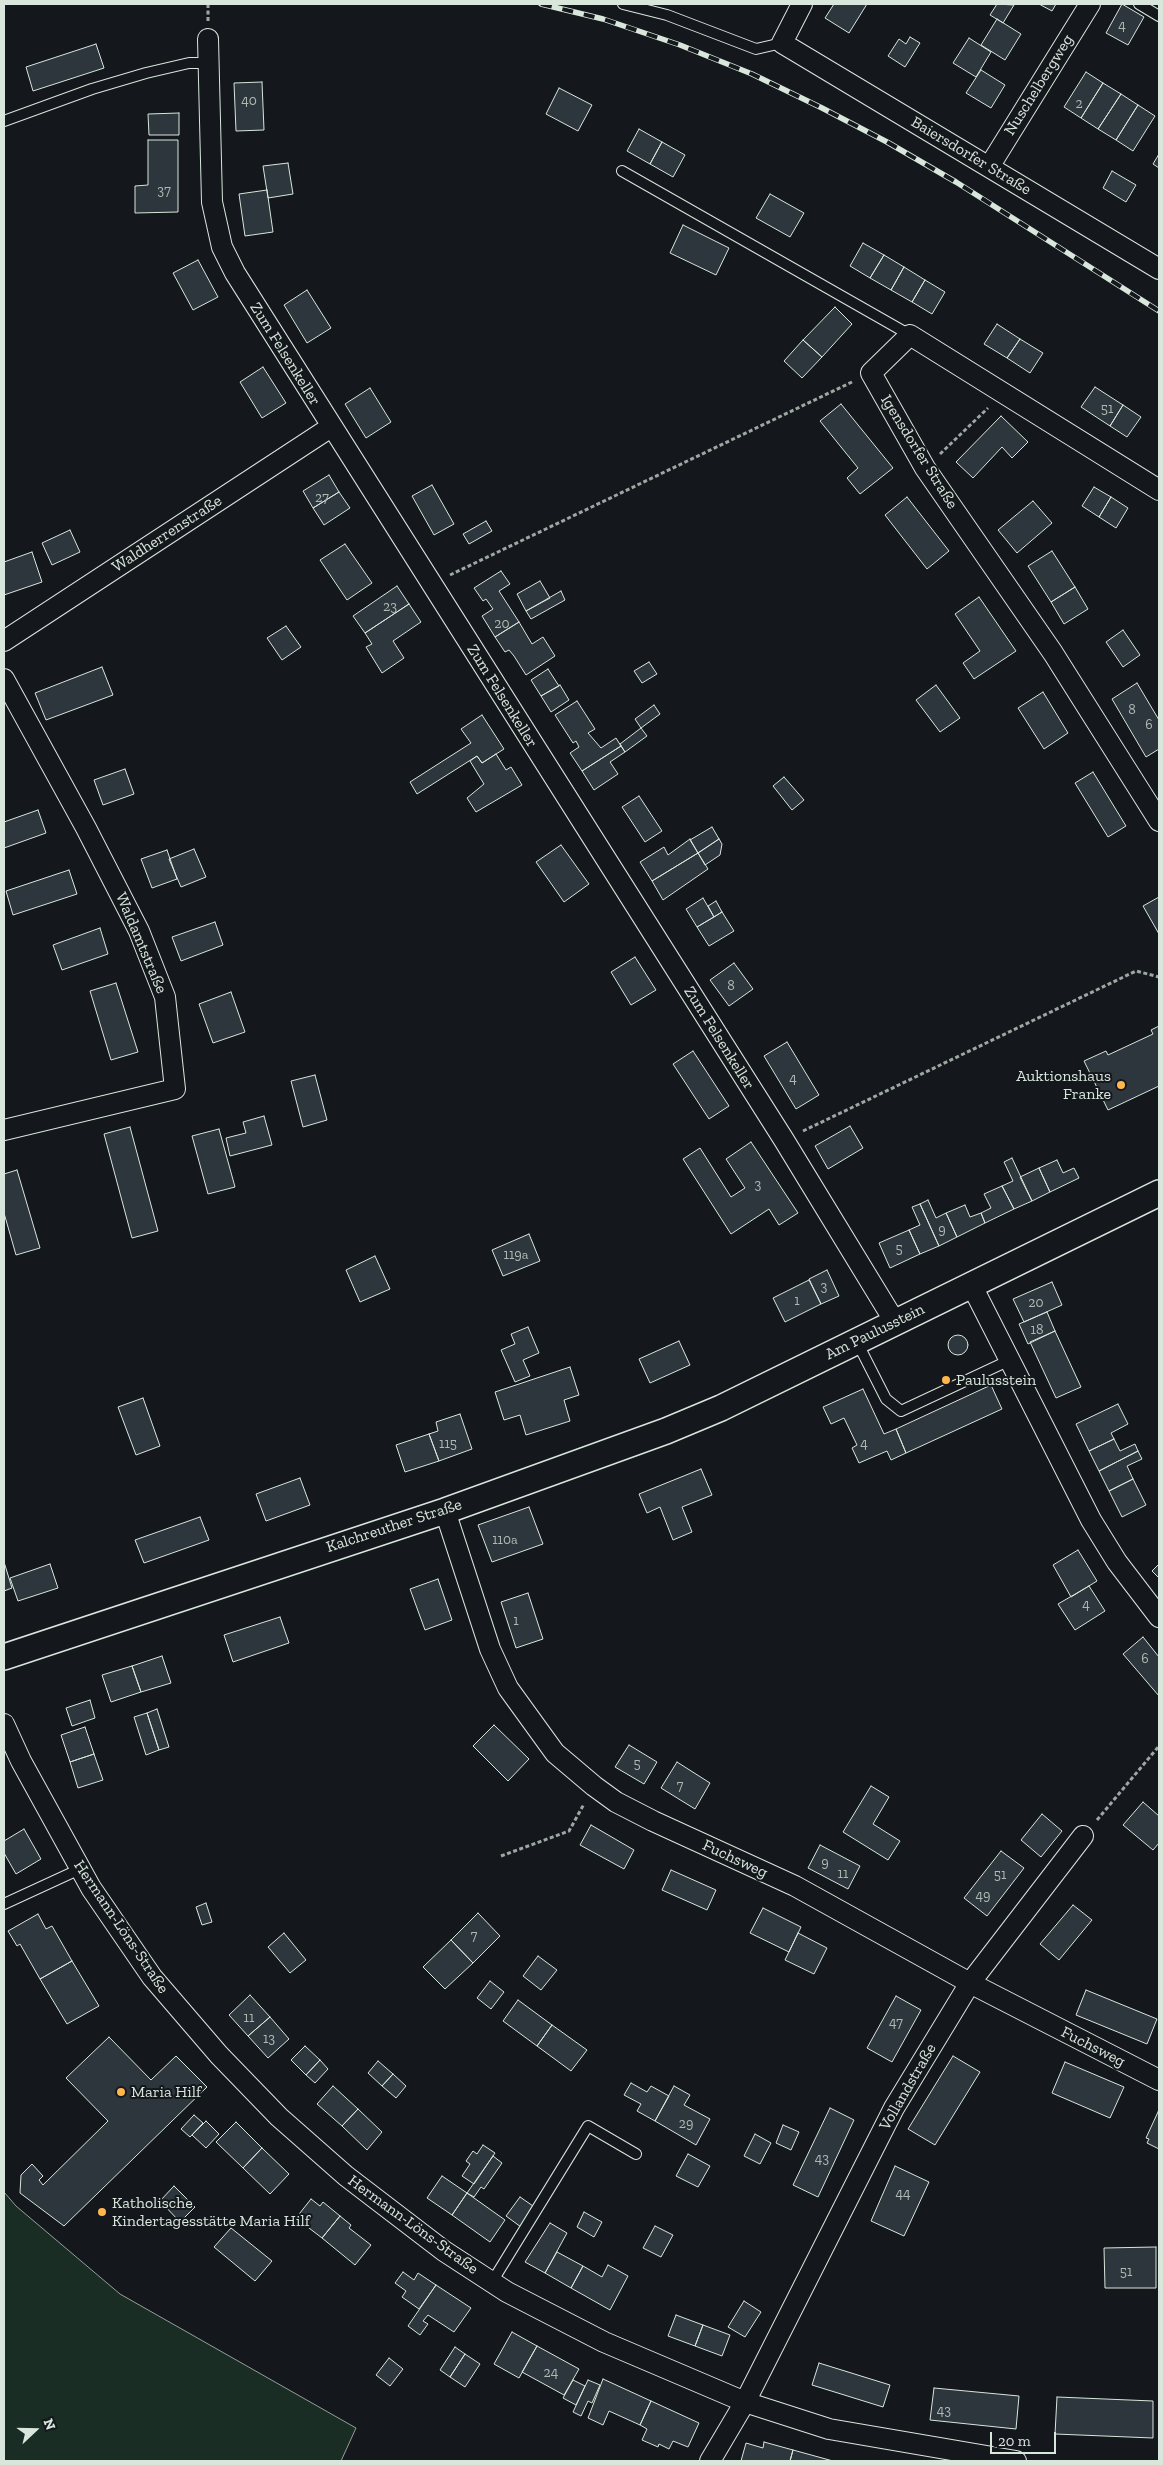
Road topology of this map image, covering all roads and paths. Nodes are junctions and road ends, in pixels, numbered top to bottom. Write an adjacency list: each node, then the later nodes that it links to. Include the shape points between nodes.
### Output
1 (623, 4): 7 (lane, via 667,15 756,48)
2 (802, 4): 7 (street)
3 (1090, 4): 10 (street, Nuschelbergweg)
4 (1139, 4): 5 (lane)
5 (1159, 16)
6 (208, 38): 8 (street, Zum Felsenkeller)
7 (782, 43): 10 (street, Baiersdorfer Straße)
8 (208, 63): 9 (lane, via 189,63 146,73); 16 (street, Zum Felsenkeller, via 212,202 222,247)
9 (4, 121)
10 (989, 167): 12 (street, Baiersdorfer Straße)
11 (622, 171): 13 (lane)
12 (1159, 269)
13 (910, 335): 14 (street); 15 (street)
14 (871, 373): 17 (street, Igensdorfer Straße); 19 (path)
15 (1005, 392): 17 (path); 18 (street)
16 (331, 427): 19 (street, Zum Felsenkeller); 20 (street, Waldherrenstraße)
17 (925, 468): 22 (street, Igensdorfer Straße, via 1053,653)
18 (1159, 490)
19 (431, 584): 25 (street, Zum Felsenkeller)
20 (4, 641)
21 (4, 679): 24 (street, Waldamtstraße, via 139,931 166,997 175,1089)
22 (1159, 821)
23 (1159, 977): 25 (path, via 1136,971)
24 (4, 1130)
25 (784, 1140): 28 (street, Zum Felsenkeller)
26 (1159, 1193): 27 (street, Am Paulusstein)
27 (971, 1284): 28 (street, Am Paulusstein); 30 (street)
28 (895, 1322): 29 (street, Am Paulusstein)
29 (856, 1341): 30 (lane, via 886,1400 901,1411); 31 (street, Am Paulusstein)
30 (1010, 1360): 33 (street, via 1091,1520 1117,1562)
31 (779, 1380): 32 (street, Kalchreuther Straße, via 666,1431)
32 (445, 1510): 34 (street, Kalchreuther Straße); 37 (street, Fuchsweg, via 490,1649 508,1688 555,1753)
33 (1159, 1617)
34 (4, 1657)
35 (4, 1724): 40 (street, Hermann-Löns-Straße)
36 (1159, 1746): 38 (path)
37 (594, 1786): 39 (path, via 569,1832); 42 (street, Fuchsweg, via 616,1802 653,1821 795,1886)
38 (1083, 1836): 42 (street, Vollandstraße)
39 (502, 1856)
40 (80, 1869): 41 (lane); 45 (street, Hermann-Löns-Straße, via 152,1977 219,2055 279,2117 444,2252)
41 (4, 1904)
42 (970, 1983): 43 (street, Fuchsweg); 46 (street, Vollandstraße, via 894,2108)
43 (1159, 2080)
44 (636, 2154): 45 (lane, via 588,2126)
45 (492, 2282): 46 (street, Hermann-Löns-Straße, via 604,2342)
46 (745, 2402): 47 (street, Vollandstraße); 48 (street, Hermann-Löns-Straße, via 830,2429)
47 (710, 2461)
48 (1016, 2461)

